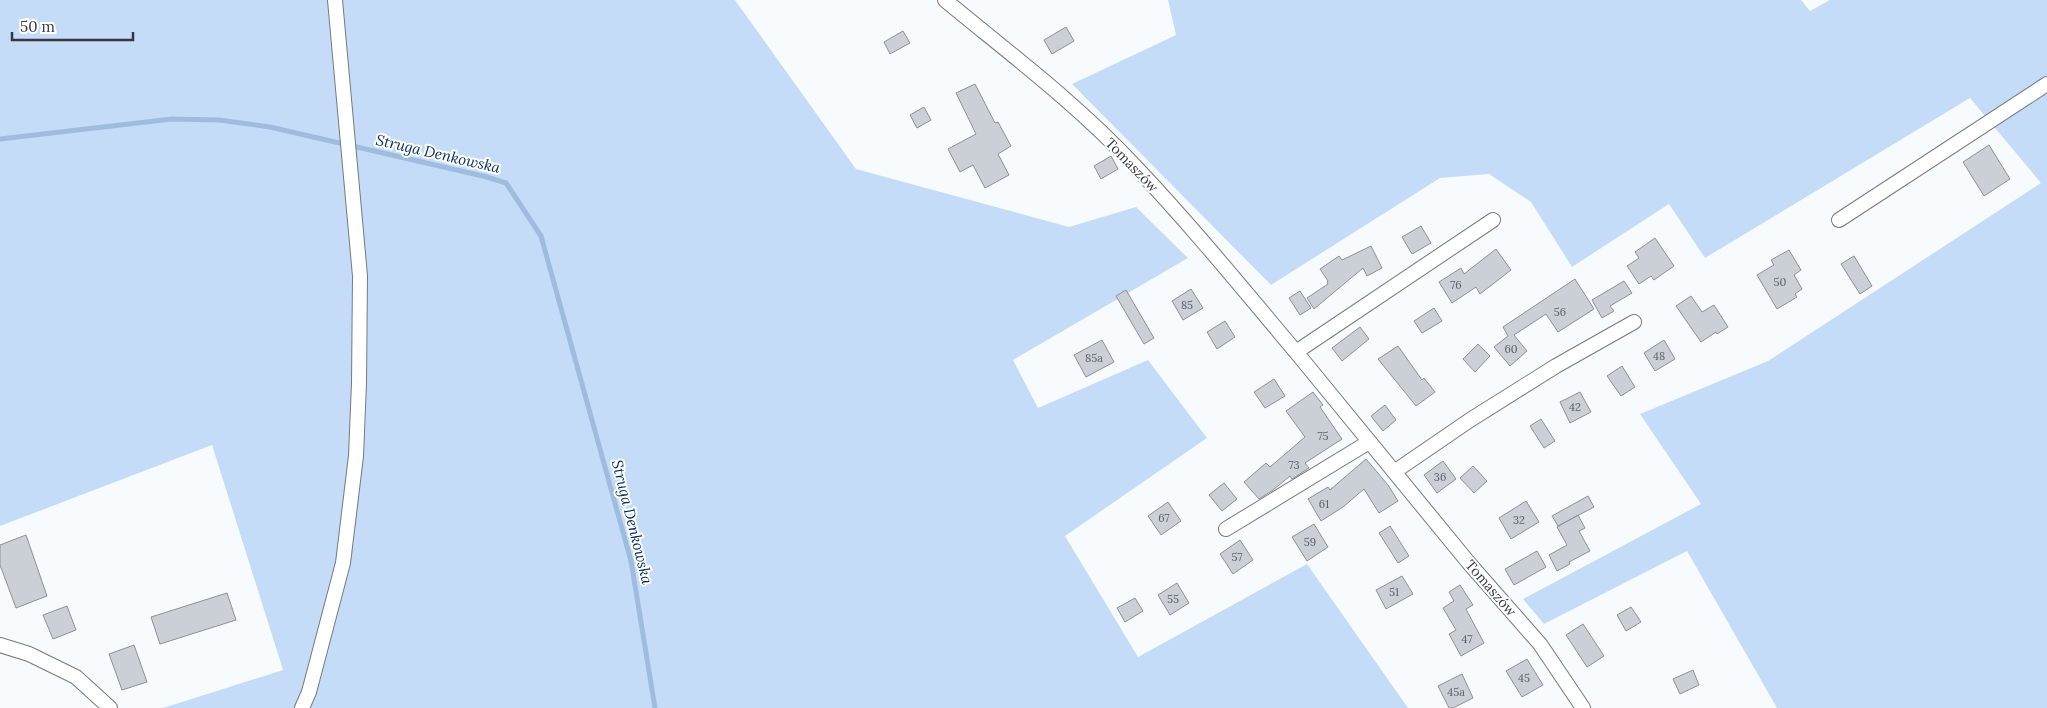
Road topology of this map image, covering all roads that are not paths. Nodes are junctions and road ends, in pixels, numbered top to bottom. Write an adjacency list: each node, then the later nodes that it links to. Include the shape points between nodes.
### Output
1 (335, 0): 13 (street, via 360,276 356,456 342,563)
2 (945, 0): 7 (street, Tomaszów, via 1072,105 1132,163)
3 (2047, 84): 5 (street)
4 (1493, 220): 7 (street)
5 (1839, 220)
6 (1634, 322): 9 (street, via 1556,366)
7 (1296, 352): 8 (street, Tomaszów)
8 (1369, 442): 9 (street, Tomaszów); 10 (street)
9 (1394, 472): 14 (street, Tomaszów, via 1540,644)
10 (1226, 529)
11 (0, 645): 12 (street, via 29,654 76,677)
12 (110, 708)
13 (302, 708)
14 (1583, 708)

